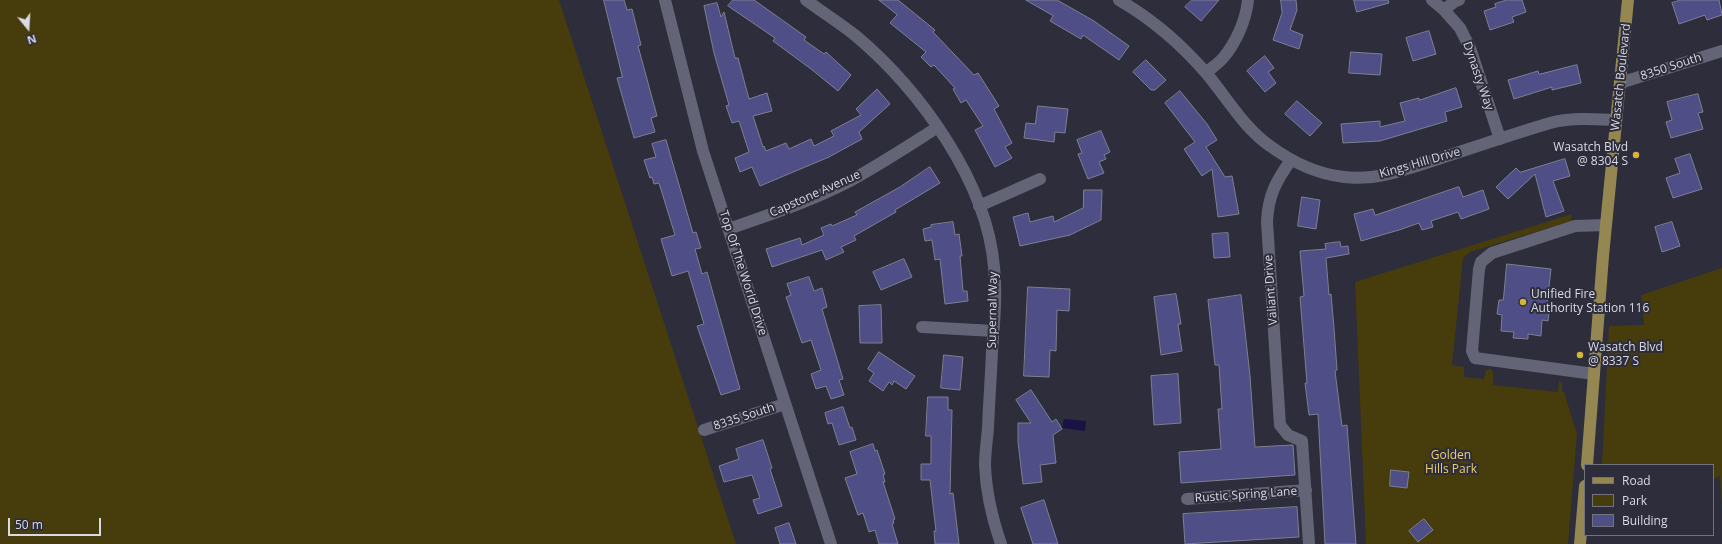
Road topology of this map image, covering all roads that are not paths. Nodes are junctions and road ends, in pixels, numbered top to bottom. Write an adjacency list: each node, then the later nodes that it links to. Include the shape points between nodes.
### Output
1 (665, 0): 19 (street, Top Of The World Drive, via 703,151)
2 (806, 0): 13 (street, Supernal Way, via 856,36 885,63 914,94)
3 (1119, 0): 10 (street, Kings Hill Drive, via 1159,27)
4 (1248, 0): 10 (street, via 1238,35 1223,58)
5 (1432, 0): 8 (street, Dynasty Way)
6 (1459, 0): 8 (street)
7 (1628, 0): 11 (main road, Wasatch Boulevard)
8 (1444, 10): 14 (street, Dynasty Way, via 1460,28 1470,48)
9 (1722, 51): 11 (street, 8350 South)
10 (1206, 73): 15 (street, Kings Hill Drive, via 1248,126 1268,145)
11 (1620, 83): 12 (main road, Wasatch Boulevard)
12 (1616, 120): 14 (street, Kings Hill Drive, via 1580,119 1552,123); 18 (main road, Wasatch Boulevard)
13 (938, 127): 17 (street, Supernal Way, via 962,166); 19 (street, Capstone Avenue, via 845,183 798,204)
14 (1500, 140): 15 (street, Kings Hill Drive, via 1374,177 1345,177 1317,172)
15 (1291, 160): 26 (street, Valiant Drive, via 1271,192 1268,208 1270,274 1280,425 1288,435 1302,441)
16 (1040, 179): 17 (street)
17 (979, 206): 21 (street, Supernal Way, via 994,266)
18 (1606, 225): 22 (main road, Wasatch Boulevard); 22 (street, via 1575,226 1492,253 1481,262 1472,350 1475,358)
19 (729, 229): 23 (street, Top Of The World Drive)
20 (922, 327): 21 (street)
21 (994, 331): 30 (street, Supernal Way, via 985,464 990,509)
22 (1594, 374): 25 (main road, Wasatch Boulevard)
23 (785, 404): 24 (street, 8335 South); 29 (street, Top Of The World Drive)
24 (704, 430)
25 (1587, 464)
26 (1306, 490): 28 (street, Rustic Spring Lane); 31 (street)
27 (1584, 498): 32 (main road)
28 (1187, 499)
29 (830, 544)
30 (1001, 544)
31 (1310, 544)
32 (1580, 544)

